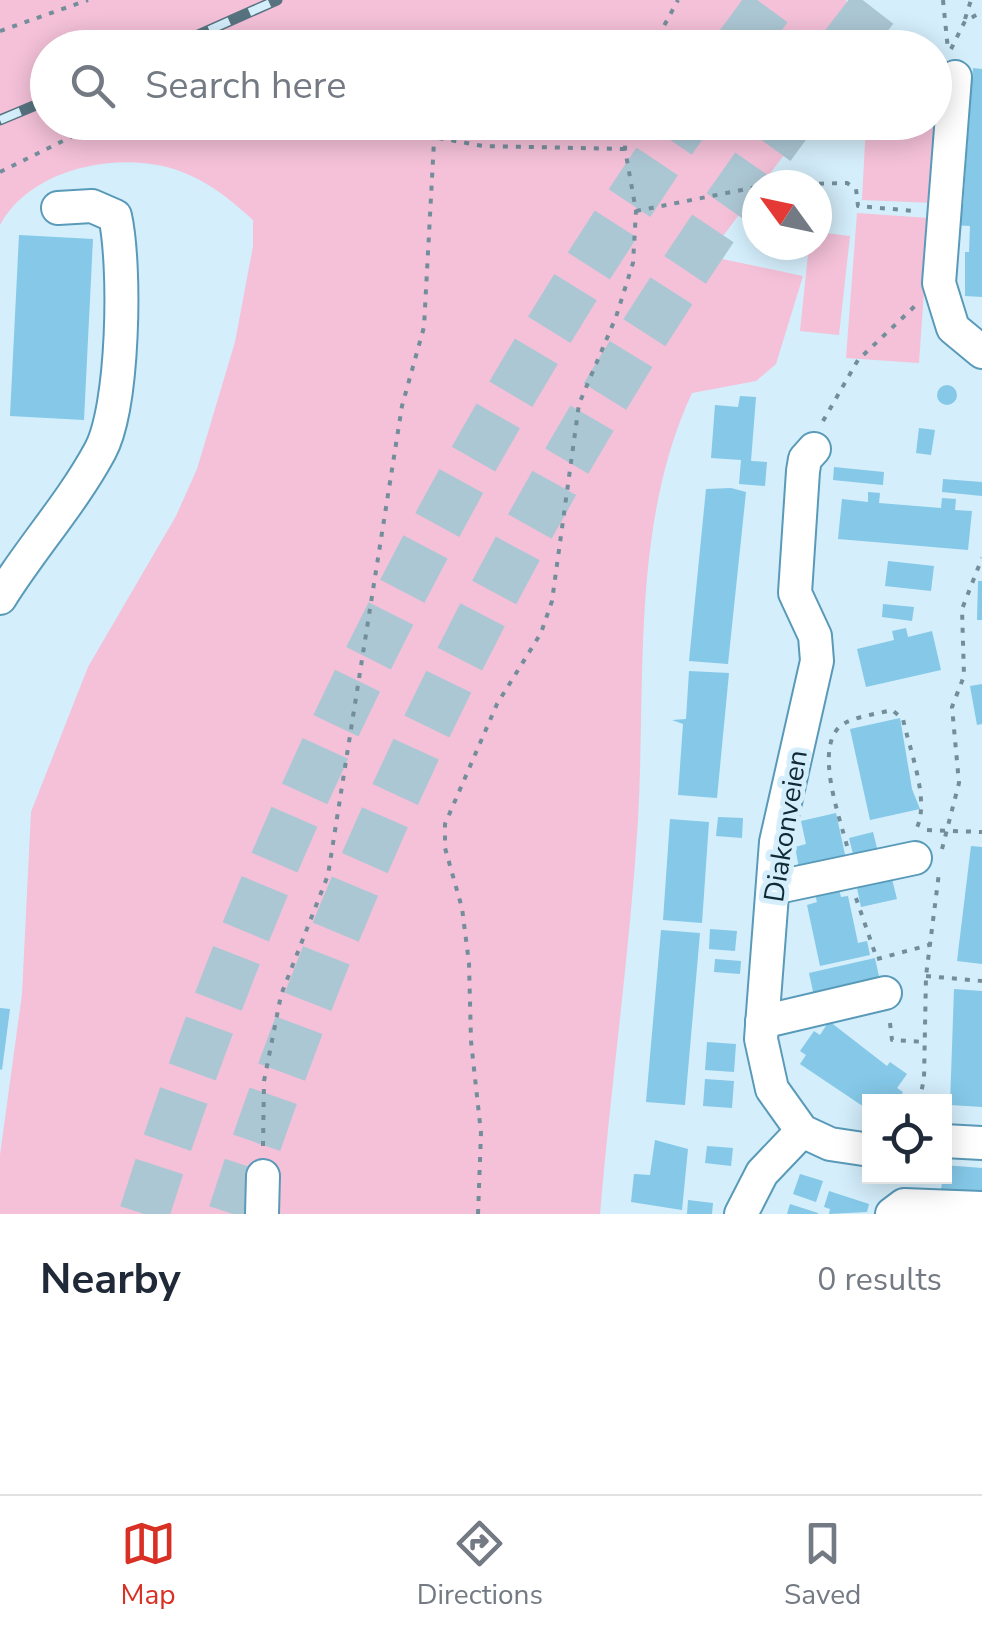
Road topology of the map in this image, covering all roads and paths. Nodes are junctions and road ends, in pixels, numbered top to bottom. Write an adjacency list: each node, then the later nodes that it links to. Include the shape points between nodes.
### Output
1 (88, 0): 9 (path)
2 (678, 0): 7 (path)
3 (944, 0): 8 (path)
4 (971, 0): 6 (path)
5 (982, 12): 6 (path)
6 (965, 20): 10 (path)
7 (662, 30)
8 (946, 30)
9 (0, 31)
10 (952, 46)
11 (955, 77): 12 (street)
12 (952, 114)
13 (64, 140): 18 (path)
14 (434, 140): 17 (path); 46 (path, via 424,327 402,406 328,875 278,1012 264,1081)
15 (625, 140): 17 (path)
16 (950, 140): 23 (street)
17 (625, 149): 22 (path)
18 (0, 172)
19 (832, 183): 23 (path, via 856,189 858,206)
20 (742, 190): 22 (path)
21 (58, 208): 28 (street, via 92,206 115,216 122,246 115,405 101,450)
22 (636, 211): 49 (path, via 627,288 572,436 552,601 541,633 497,704 445,824 444,848 469,963 481,1133)
23 (944, 213): 24 (street)
24 (938, 283): 25 (street, via 953,328); 26 (path, via 858,360 824,417)
25 (982, 352)
26 (814, 450): 33 (street, Diakonveien, via 803,471 796,593 815,636 816,661 780,813)
27 (982, 558): 29 (path, via 962,609 964,676 952,708 959,783)
28 (0, 598)
29 (949, 828): 30 (path); 34 (path)
30 (982, 832)
31 (914, 847): 32 (street); 32 (path, via 922,820 900,712 847,722 834,738 828,765 850,856)
32 (846, 872): 33 (street); 35 (path)
33 (773, 888): 39 (street, Diakonveien)
34 (929, 945): 35 (path); 36 (path)
35 (876, 960): 38 (path)
36 (926, 976): 37 (path); 40 (path)
37 (982, 981)
38 (885, 992): 39 (street); 40 (path, via 892,1040)
39 (762, 1022): 42 (street, Diakonveien, via 764,1069)
40 (925, 1042): 41 (path)
41 (919, 1094)
42 (802, 1131): 45 (street); 50 (street, via 762,1172)
43 (952, 1141): 44 (street)
44 (982, 1143)
45 (862, 1149)
46 (263, 1176): 48 (street)
47 (982, 1208): 51 (street, via 904,1205)
48 (262, 1214)
49 (478, 1214)
50 (741, 1214)
51 (892, 1214)

